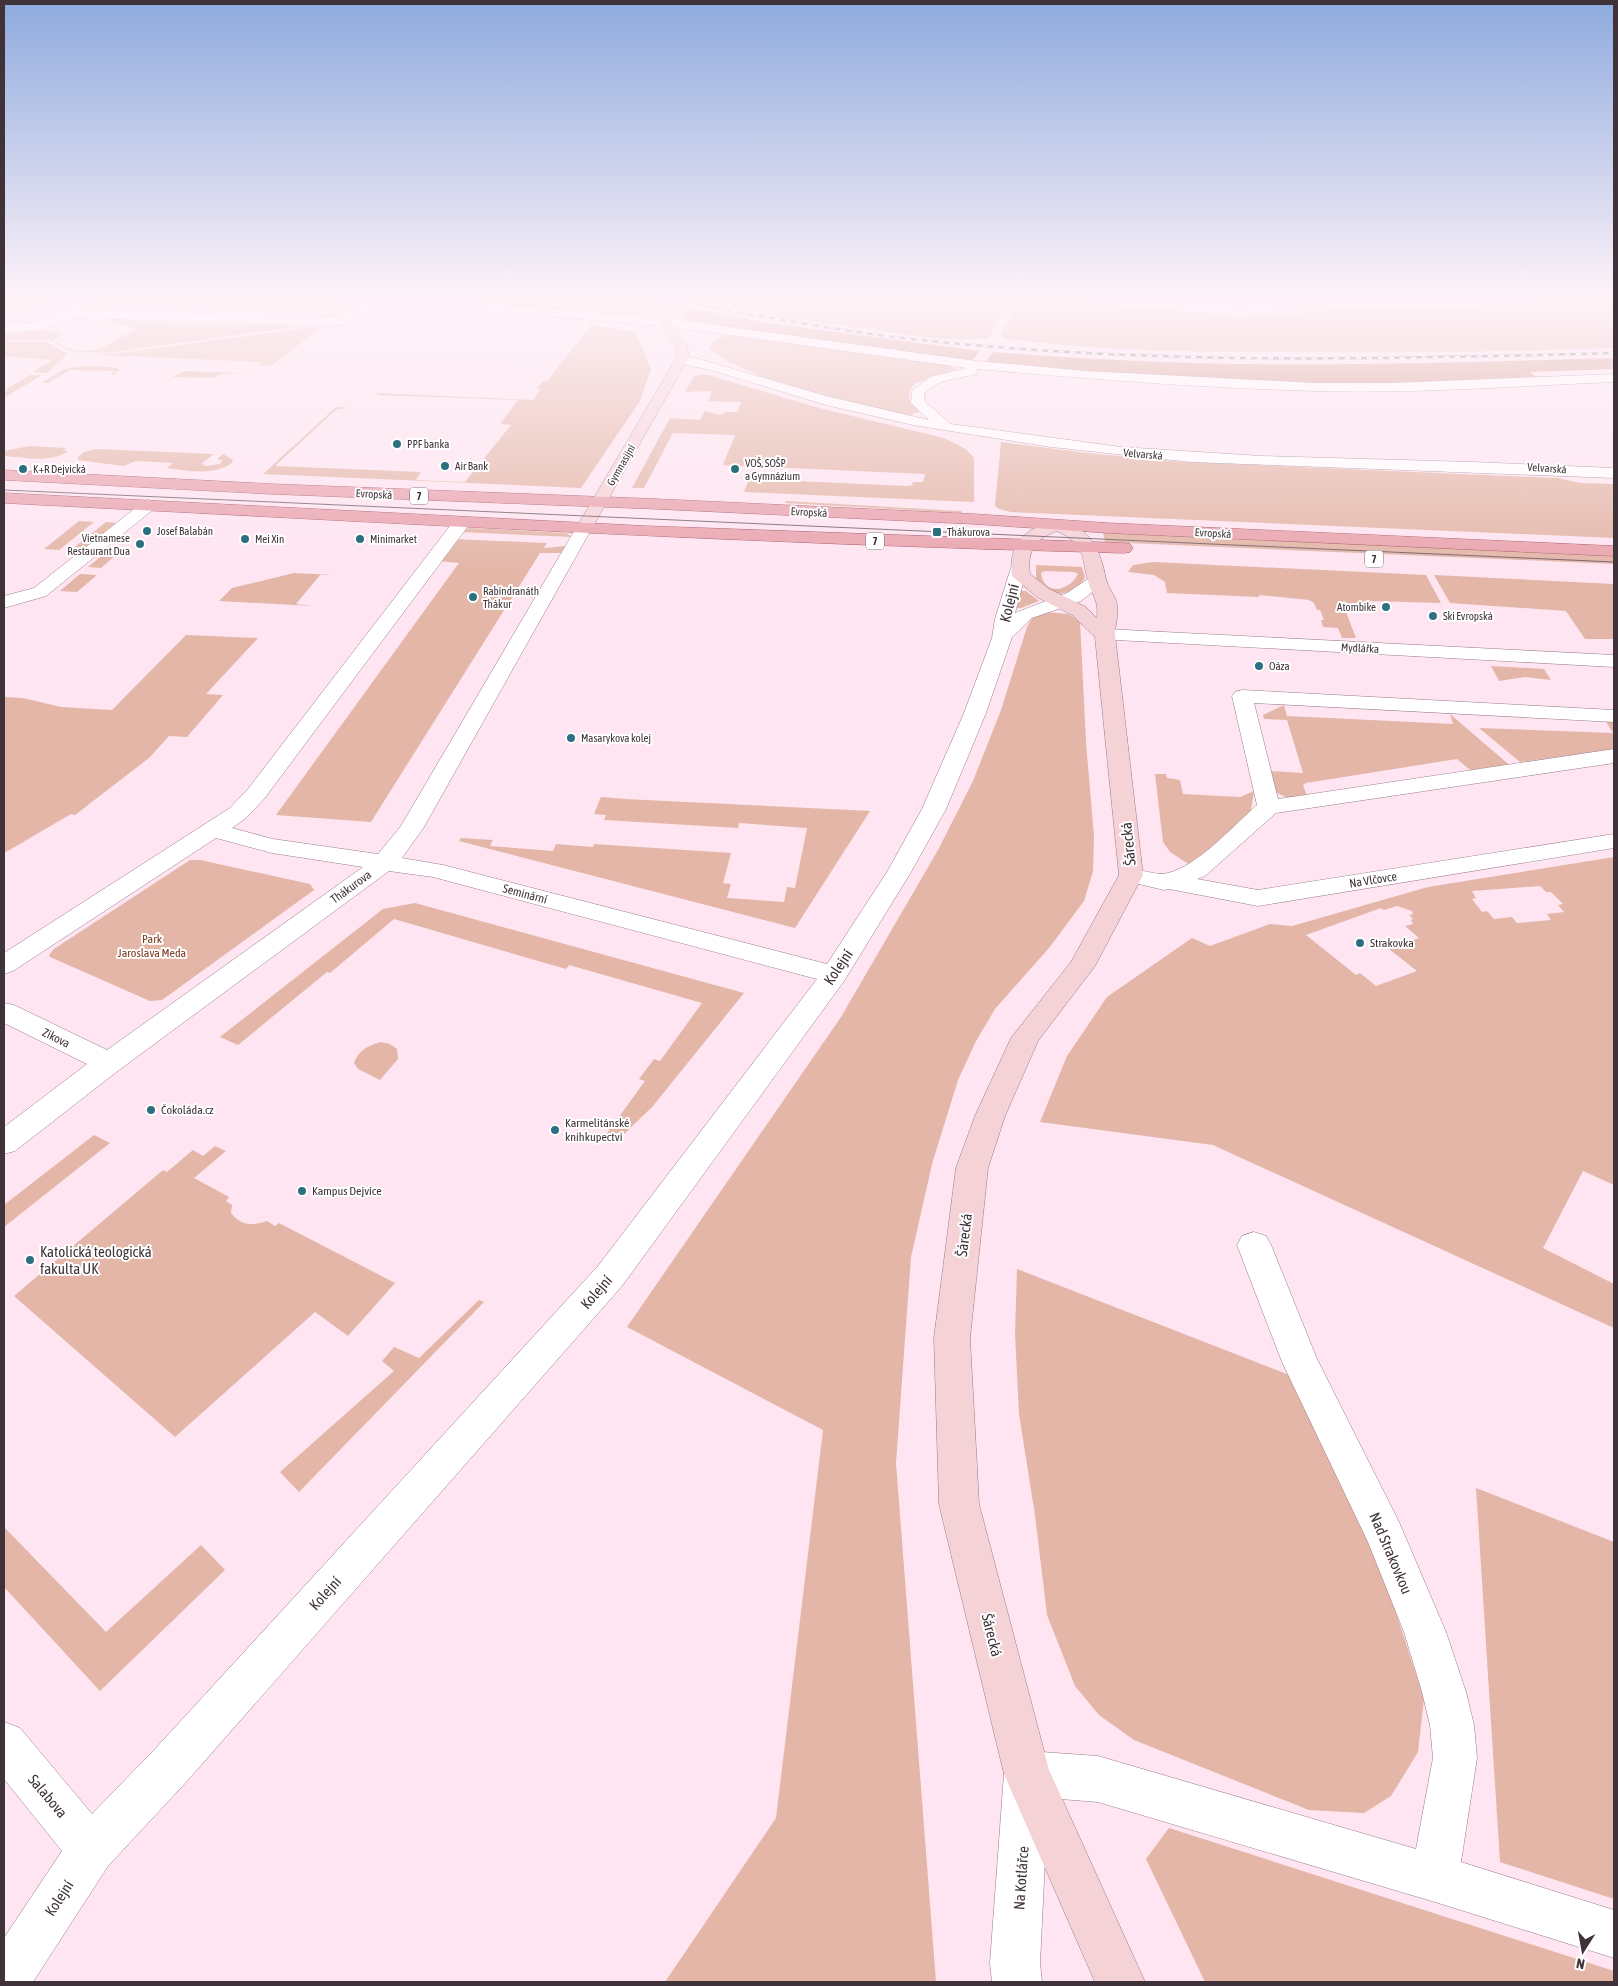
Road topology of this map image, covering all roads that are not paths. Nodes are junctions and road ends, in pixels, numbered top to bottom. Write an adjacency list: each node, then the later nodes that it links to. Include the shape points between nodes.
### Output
1 (665, 389): 8 (street, Gymnasijní)
2 (786, 389): 4 (street, Velvarská, via 859,410)
3 (920, 389): 4 (street, via 916,394 918,403)
4 (946, 427): 5 (street, Velvarská, via 1108,451 1196,458 1287,463 1522,466)
5 (1614, 472)
6 (4, 475): 8 (main road, Evropská / 7)
7 (4, 498): 9 (main road, Evropská / 7)
8 (599, 503): 11 (main road, Evropská / 7); 12 (street, Gymnasijní)
9 (149, 505): 10 (main road, Evropská / 7); 19 (street, via 40,592)
10 (462, 522): 12 (main road, Evropská / 7); 27 (street, via 256,794)
11 (1058, 525): 13 (street, via 1032,536); 14 (street, Šárecká, via 1075,533); 16 (main road, Evropská / 7)
12 (584, 528): 13 (main road, Evropská / 7); 29 (street, Thákurova, via 406,838)
13 (1023, 546): 14 (main road, Evropská); 17 (street, Kolejní)
14 (1087, 546): 15 (main road, Evropská); 18 (street, Šárecká, via 1095,563)
15 (1143, 548)
16 (1614, 551)
17 (1019, 565): 20 (street, via 1021,576 1030,585); 22 (street, Kolejní)
18 (1097, 581): 20 (street, via 1084,592); 21 (street, Šárecká, via 1108,605)
19 (4, 602)
20 (1061, 602): 21 (street, via 1088,618); 22 (street, via 1025,614)
21 (1105, 635): 23 (street, Mydlářka); 30 (street, Šárecká)
22 (1002, 636): 32 (street, Kolejní, via 975,714 934,809 899,872)
23 (1614, 661)
24 (1614, 716): 26 (street, via 1242,696)
25 (1614, 756): 26 (street)
26 (1269, 807): 30 (street, via 1196,871)
27 (213, 830): 29 (street, Seminární, via 272,846); 31 (street)
28 (1614, 841): 30 (street, Na Vlčovce, via 1258,898)
29 (384, 863): 32 (street, Seminární, via 434,870); 34 (street, Thákurova)
30 (1148, 879): 38 (street, Šárecká, via 1025,1038 990,1116 972,1168 952,1338 959,1504)
31 (4, 965)
32 (834, 975): 39 (street, Kolejní, via 610,1276)
33 (4, 1012): 34 (street, Zikova)
34 (109, 1063): 35 (street, Thákurova)
35 (4, 1143)
36 (1254, 1245): 40 (street, Nad Strakovkou, via 1300,1362 1385,1535 1444,1692 1452,1724 1455,1758)
37 (4, 1744): 39 (street, Salabova)
38 (1027, 1774): 40 (street, via 1098,1778); 43 (street, Na Kotlářce, via 1015,1963); 44 (street, Šárecká)
39 (92, 1849): 42 (street, Kolejní)
40 (1435, 1878): 41 (street)
41 (1614, 1934)
42 (4, 1982)
43 (1017, 1982)
44 (1120, 1982)

